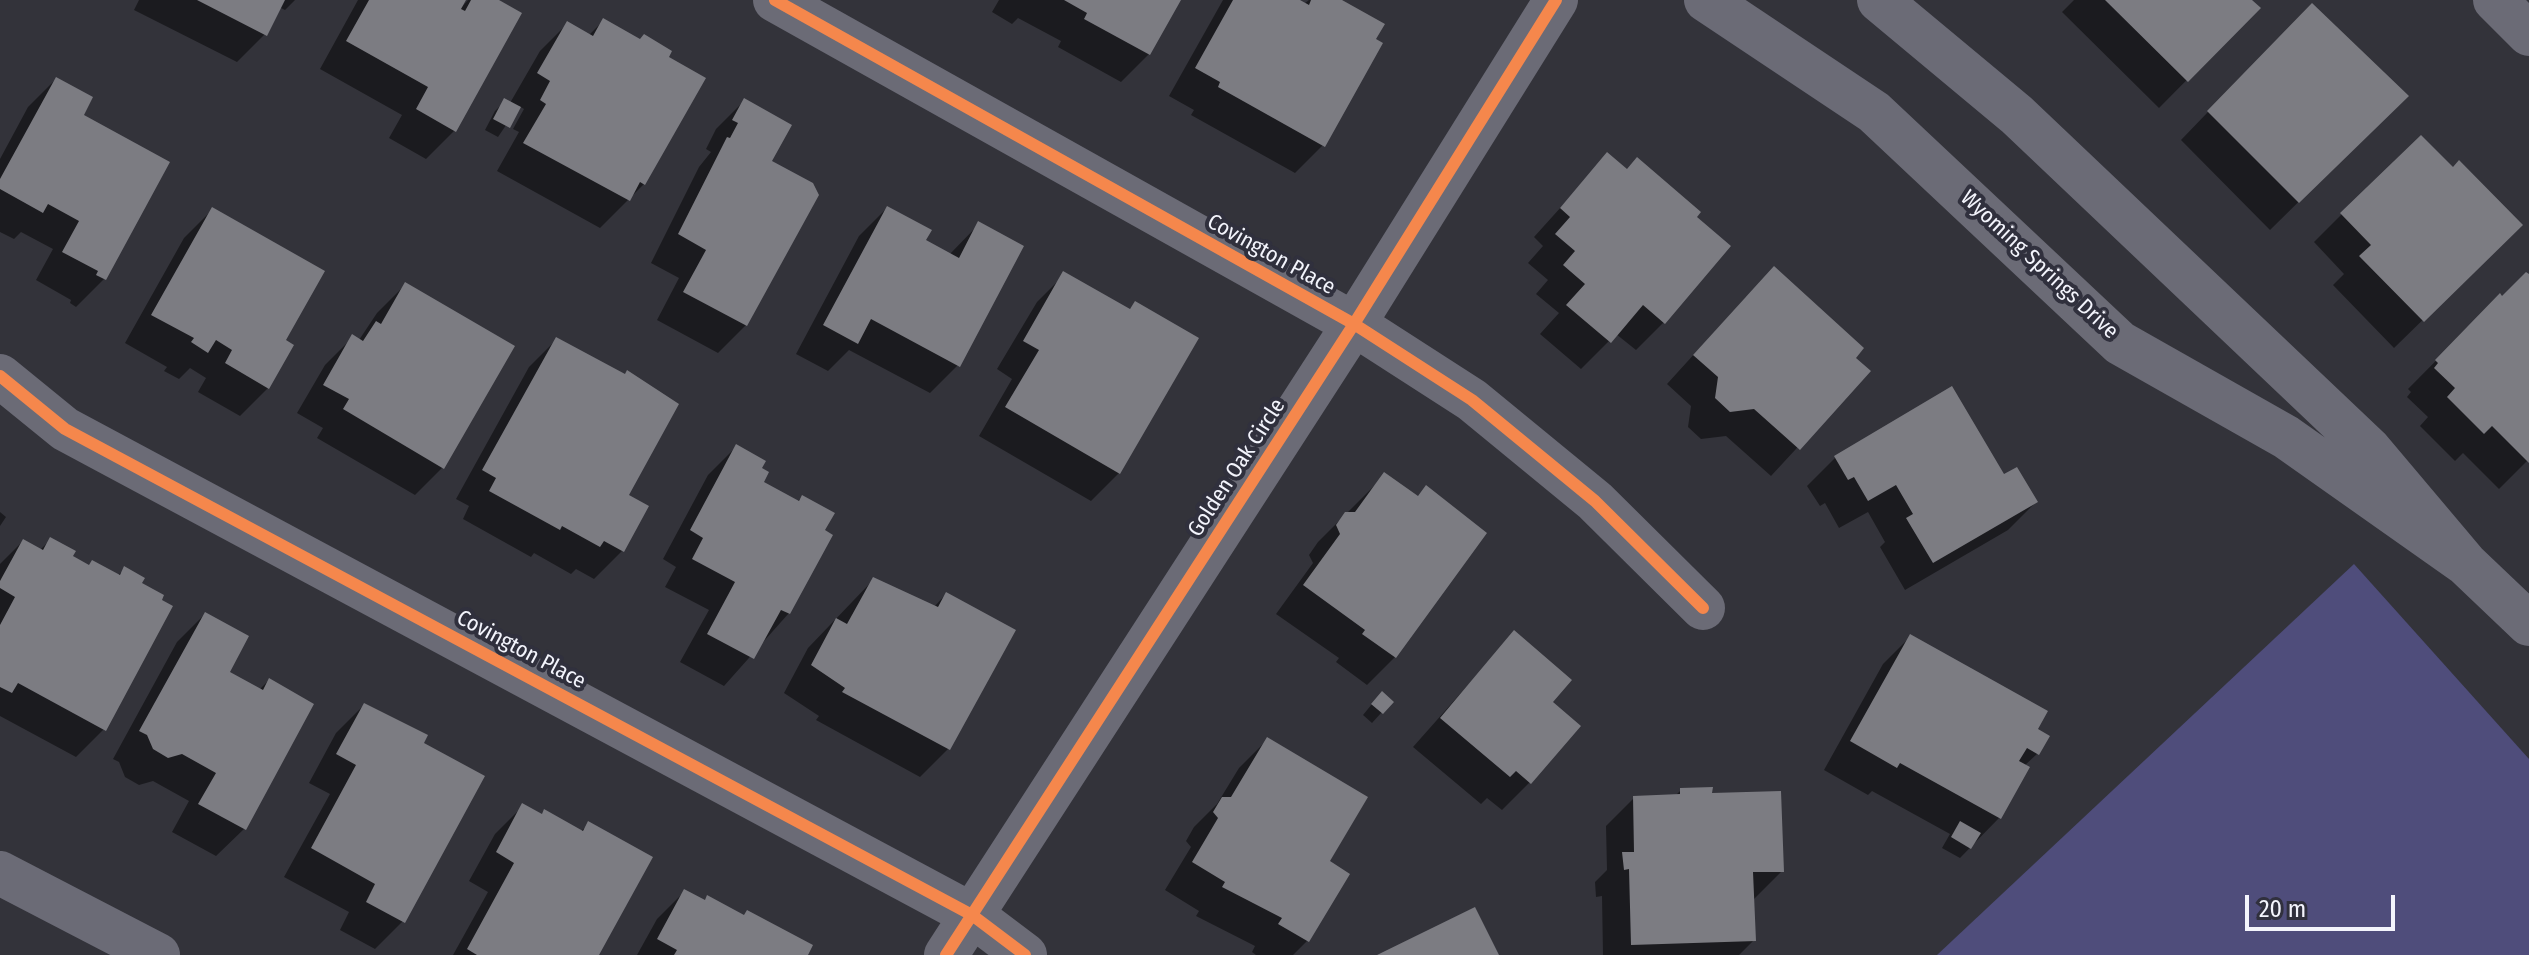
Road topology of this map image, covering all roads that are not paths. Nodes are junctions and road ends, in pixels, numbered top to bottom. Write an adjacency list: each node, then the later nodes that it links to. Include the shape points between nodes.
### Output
1 (775, 0): 7 (street, Covington Place)
2 (1556, 0): 7 (street, Golden Oak Circle)
3 (1706, 0): 9 (street, Wyoming Springs Drive, via 1874,112 2120,343 2286,437)
4 (1879, 0): 9 (street, Wyoming Springs Drive, via 2017,115 2369,449)
5 (2495, 0): 6 (street)
6 (2529, 34)
7 (1354, 324): 10 (street, Covington Place, via 1472,400 1595,501); 13 (street, Golden Oak Circle)
8 (0, 376): 13 (street, Covington Place, via 65,429)
9 (2466, 564): 11 (street, Wyoming Springs Drive)
10 (1703, 608)
11 (2529, 624)
12 (0, 873): 14 (street)
13 (972, 915): 15 (street, Golden Oak Circle); 16 (street, Covington Place)
14 (158, 955)
15 (946, 955)
16 (1025, 955)

